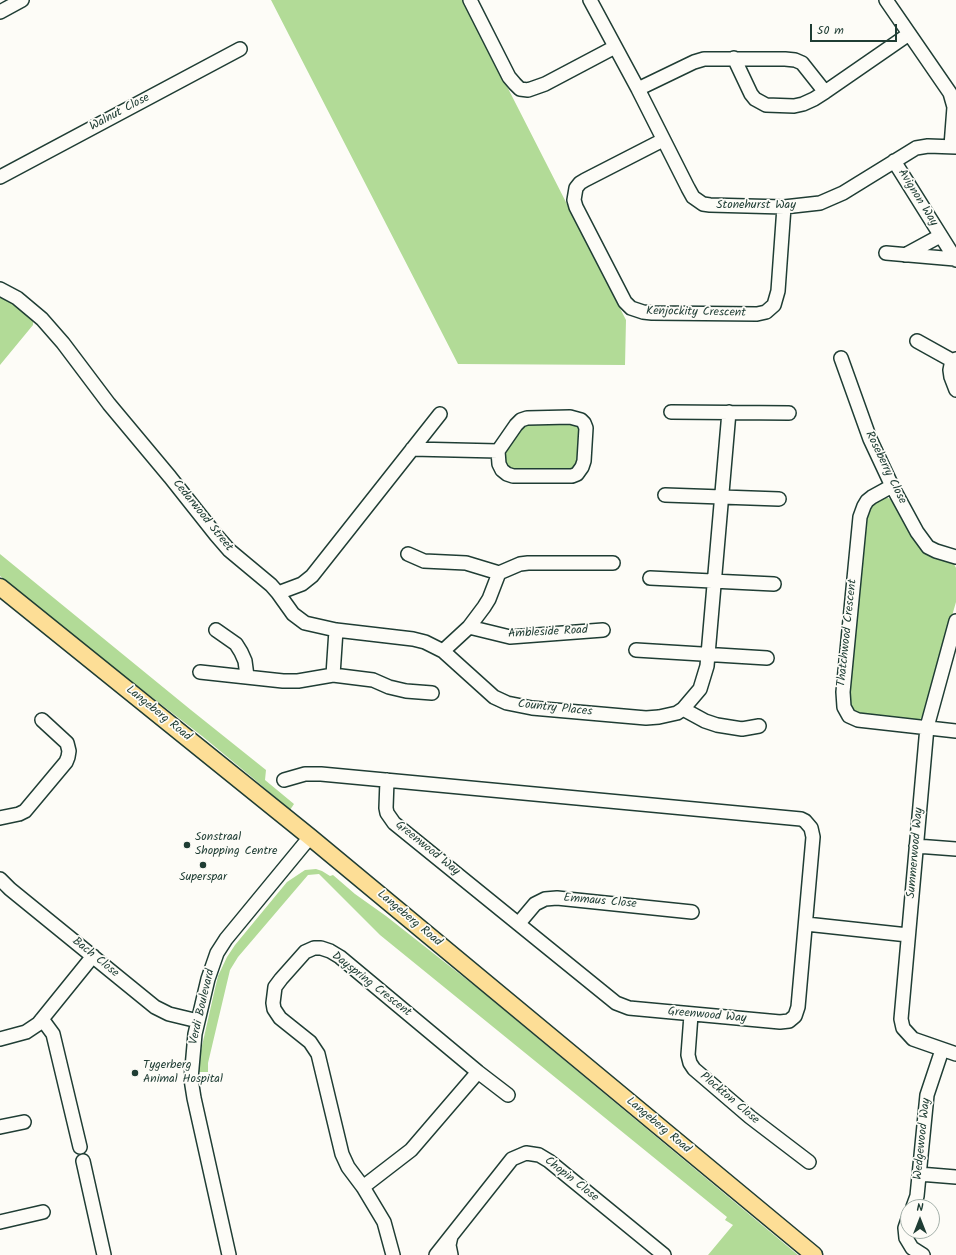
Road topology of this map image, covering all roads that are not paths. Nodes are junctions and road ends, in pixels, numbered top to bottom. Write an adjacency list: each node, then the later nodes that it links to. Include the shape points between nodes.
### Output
1 (22, 0): 5 (street)
2 (470, 0): 7 (street, via 509,77 520,89 528,90 546,84)
3 (590, 0): 7 (street, Stonehurst Way)
4 (886, 0): 6 (street)
5 (0, 12)
6 (909, 34): 11 (street); 13 (street, via 950,93 954,107)
7 (615, 46): 10 (street, Stonehurst Way)
8 (240, 49): 15 (street, Walnut Close)
9 (734, 58): 10 (street, via 694,62); 11 (street, via 795,60 807,68); 11 (street, via 751,94 766,105 794,106 809,102)
10 (638, 88): 12 (street, Stonehurst Way)
11 (825, 92)
12 (663, 140): 16 (street, Stonehurst Way, via 693,197 703,204); 16 (street, Kenjockity Crescent, via 585,180 576,188 576,208 625,302 631,308 652,313 766,312 774,305 778,291)
13 (954, 147): 14 (street, Stonehurst Way, via 921,147 907,152)
14 (894, 161): 16 (street, Stonehurst Way, via 828,200 806,206); 17 (street, Avignon Way)
15 (0, 177)
16 (784, 207)
17 (940, 236): 19 (street, Avignon Way); 20 (street, Avignon Way)
18 (886, 253): 19 (street, Avignon Way)
19 (905, 255): 20 (street, Avignon Way)
20 (956, 260)
21 (0, 289): 44 (street, Cedarwood Street, via 22,302 42,319 224,545)
22 (917, 340): 24 (street)
23 (841, 358): 32 (street, Roseberry Close, via 870,439)
24 (955, 360): 25 (street, via 950,370)
25 (956, 390)
26 (671, 412): 27 (street)
27 (729, 412): 28 (street); 34 (street, Country Places)
28 (789, 413)
29 (440, 414): 30 (street)
30 (412, 449): 31 (street); 44 (street, via 312,576 302,584)
31 (498, 451): 31 (street, via 502,470 507,474 572,476 582,467 586,428 581,420 570,417 527,418 516,425)
32 (892, 486): 37 (street, Roseberry Close, via 928,547); 62 (street, Thatchwood Crescent, via 867,501 860,516 842,701 849,716 858,720)
33 (665, 496): 34 (street)
34 (722, 497): 35 (street); 41 (street, Country Places)
35 (779, 499)
36 (408, 554): 39 (street, via 424,561 466,563)
37 (956, 558)
38 (613, 563): 39 (street, via 528,563)
39 (499, 573): 47 (street, via 489,599)
40 (650, 578): 41 (street)
41 (714, 581): 42 (street); 53 (street, Country Places)
42 (774, 584)
43 (0, 587): 67 (main road, Langeberg Road)
44 (278, 593): 46 (street, Cedarwood Street, via 293,614)
45 (956, 621): 62 (street, Summerwood Way)
46 (312, 626): 49 (street, Country Places)
47 (469, 627): 50 (street, Ambleside Road, via 510,637); 52 (street)
48 (216, 630): 57 (street, via 236,644 245,661)
49 (336, 630): 52 (street, Country Places, via 414,639); 56 (street)
50 (603, 630)
51 (636, 650): 53 (street)
52 (443, 651): 59 (street, Country Places, via 494,697 517,706 646,718 669,716)
53 (708, 654): 54 (street); 59 (street, Country Places, via 700,689)
54 (767, 658)
55 (200, 672): 57 (street)
56 (333, 674): 57 (street, via 298,681); 58 (street, via 373,680 406,691)
57 (247, 676)
58 (432, 693)
59 (683, 709): 61 (street, via 717,725 742,728)
60 (42, 720): 66 (street, via 67,743 69,751 66,762 25,810)
61 (759, 726)
62 (927, 727): 63 (street, Thatchwood Crescent); 68 (street, Summerwood Way)
63 (956, 731)
64 (284, 780): 65 (street, via 306,774)
65 (387, 780): 72 (street, Greenwood Way, via 386,808 394,823); 73 (street, Greenwood Way, via 801,819 813,832)
66 (0, 818)
67 (310, 837): 78 (street, Verdi Boulevard, via 217,953); 103 (main road, Langeberg Road)
68 (916, 846): 69 (street); 74 (street, Summerwood Way)
69 (956, 849)
70 (0, 879): 75 (street, Bach Close)
71 (692, 912): 72 (street, Emmaus Close, via 557,898 535,904)
72 (519, 923): 76 (street, Greenwood Way, via 616,1003 629,1008)
73 (806, 924): 74 (street); 76 (street, Greenwood Way, via 798,1007 795,1016 789,1021)
74 (908, 935): 80 (street, Summerwood Way, via 902,1023 912,1039)
75 (93, 956): 77 (street); 78 (street, Bach Close, via 155,1007 169,1014)
76 (691, 1015): 88 (street, Plockton Close, via 688,1055 694,1069 750,1117)
77 (42, 1019): 79 (street, via 33,1029); 86 (street, via 53,1034)
78 (198, 1021): 98 (street, Verdi Boulevard, via 191,1079)
79 (0, 1039)
80 (942, 1050): 81 (street, Summerwood Way); 89 (street, Wedgewood Way, via 927,1095)
81 (956, 1054)
82 (478, 1072): 83 (street, Dayspring Crescent); 91 (street, via 411,1150); 91 (street, Dayspring Crescent, via 340,957 321,948 305,952 275,987 274,1009 280,1018 310,1042 318,1054 342,1154 348,1167)
83 (508, 1095)
84 (24, 1122): 85 (street)
85 (0, 1127)
86 (80, 1147)
87 (83, 1161): 97 (street)
88 (809, 1162)
89 (919, 1174): 90 (street); 92 (street, Wedgewood Way)
90 (956, 1177)
91 (363, 1186): 99 (street, Dayspring Crescent, via 384,1222)
92 (916, 1199)
93 (43, 1212): 94 (street)
94 (0, 1222)
95 (451, 1236): 100 (street, Chopin Close); 101 (street); 102 (street, Chopin Close, via 512,1159 526,1153 539,1155 549,1161)
96 (907, 1239): 104 (street, via 912,1248)
97 (104, 1255)
98 (229, 1255)
99 (393, 1255)
100 (436, 1255)
101 (451, 1255)
102 (664, 1255)
103 (814, 1255)
104 (923, 1255)

